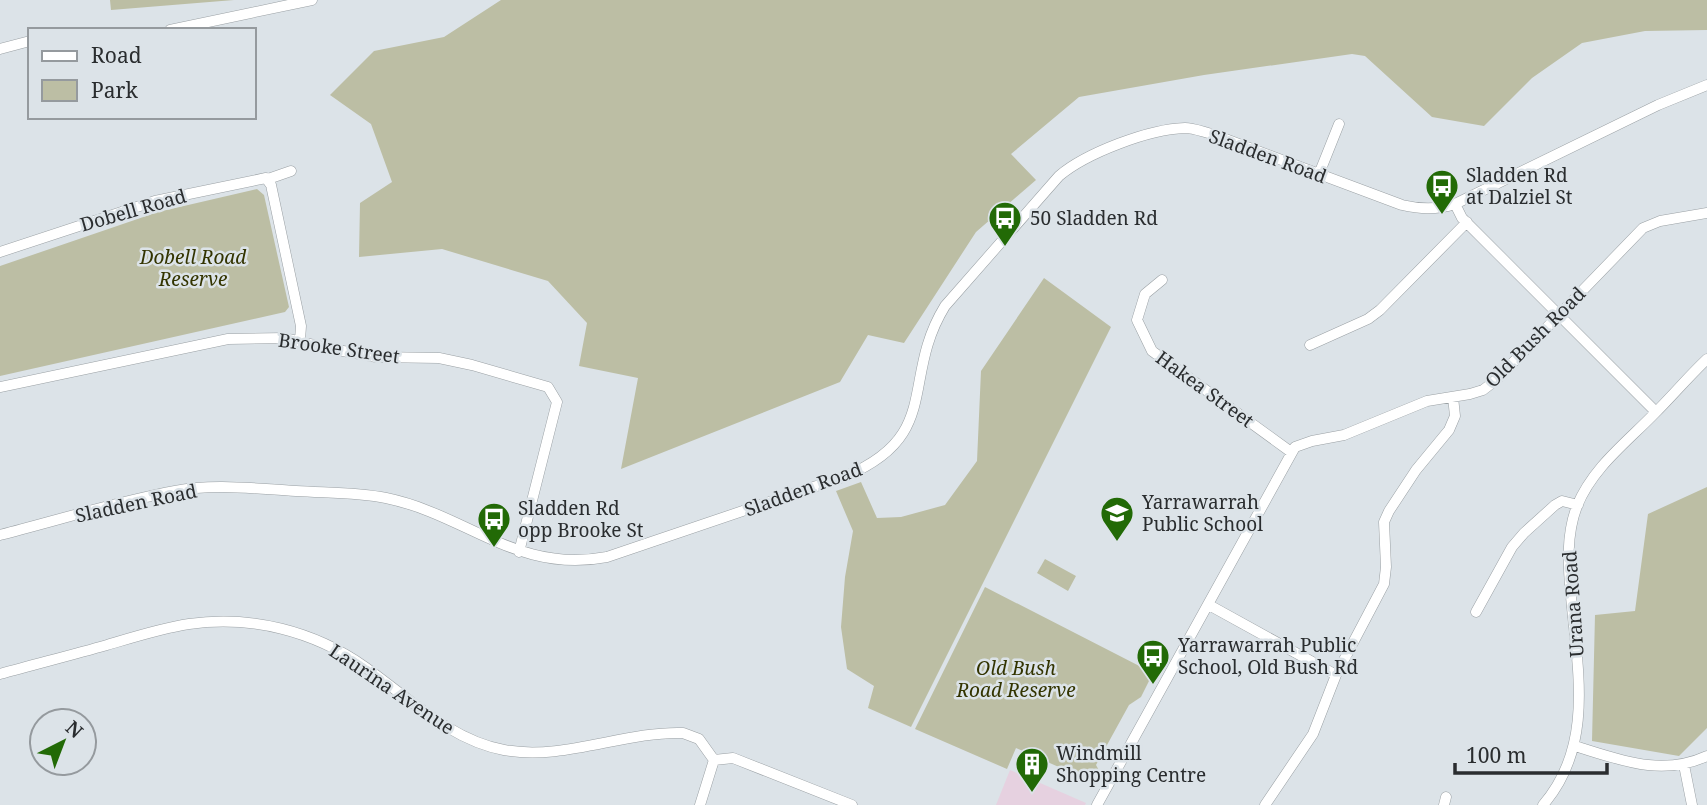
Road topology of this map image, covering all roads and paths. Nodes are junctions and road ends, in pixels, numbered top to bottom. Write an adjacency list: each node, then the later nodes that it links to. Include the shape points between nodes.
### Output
1 (312, 0): 2 (street)
2 (179, 28)
3 (28, 42): 4 (street)
4 (0, 49)
5 (1707, 85): 10 (street, Sladden Road)
6 (1339, 124): 8 (street)
7 (291, 171): 9 (street, Dobell Road)
8 (1319, 174): 10 (street, Sladden Road, via 1412,207); 25 (street, Sladden Road, via 1188,128 1152,134 1080,160 1051,185 945,306 925,350 915,410 896,445 882,457 846,476 607,557 562,560)
9 (268, 179): 13 (street, Dobell Road, via 155,201); 16 (street, via 292,278)
10 (1455, 204): 12 (street)
11 (1707, 213): 15 (street, Old Bush Road, via 1660,220 1643,228)
12 (1467, 222): 15 (street); 17 (street, via 1380,310)
13 (0, 252)
14 (1162, 280): 22 (street, Hakea Street, via 1145,294 1137,320 1152,351)
15 (1560, 313): 20 (street, Old Bush Road, via 1496,380 1483,390); 21 (street)
16 (300, 340): 19 (street, Brooke Street, via 228,339); 25 (street, Brooke Street, via 376,357 439,358 548,387 557,409)
17 (1310, 345)
18 (1706, 361): 21 (street, Urana Road)
19 (0, 387)
20 (1453, 397): 22 (street, Old Bush Road, via 1427,401 1344,435 1299,444); 29 (street, via 1455,416 1449,430 1416,470 1384,522 1384,584)
21 (1656, 412): 23 (street, Urana Road, via 1602,465)
22 (1291, 452): 26 (street)
23 (1578, 505): 27 (street, via 1562,501 1524,533); 30 (street, Urana Road, via 1568,544 1579,700)
24 (0, 535): 25 (street, Sladden Road, via 176,490 215,488 384,497 425,509)
25 (519, 552)
26 (1209, 605): 29 (street); 36 (street)
27 (1476, 612)
28 (0, 674): 32 (street, Laurina Avenue, via 169,628 244,622 287,630 328,645 456,733 493,748 539,752 683,733 699,739)
29 (1336, 675): 37 (street, via 1312,734)
30 (1576, 746): 33 (street, via 1633,763); 38 (street, Urana Road, via 1561,781)
31 (1707, 756): 33 (street)
32 (713, 760): 34 (street); 35 (street, via 733,758)
33 (1684, 765): 39 (street)
34 (699, 805)
35 (852, 805)
36 (1097, 805)
37 (1265, 805)
38 (1543, 805)
39 (1692, 805)

